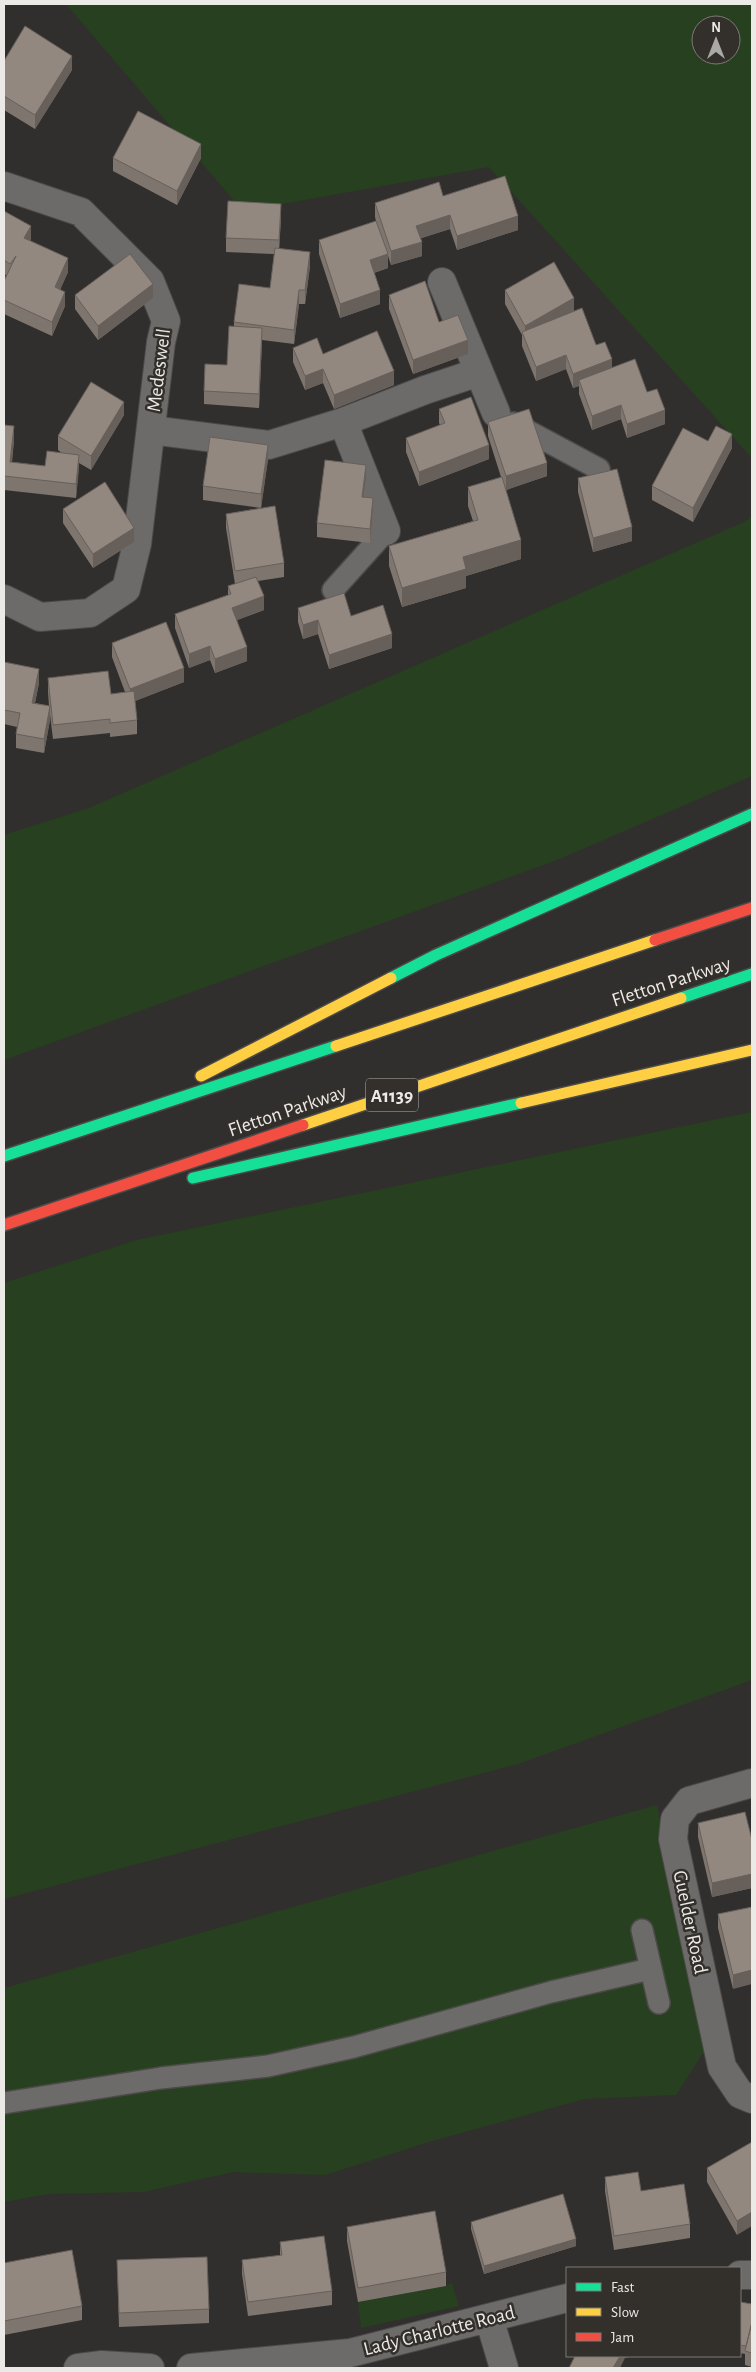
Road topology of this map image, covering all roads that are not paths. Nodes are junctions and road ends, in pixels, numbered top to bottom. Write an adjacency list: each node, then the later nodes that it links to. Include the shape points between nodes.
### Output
1 (4, 186): 6 (street, Medeswell, via 81,212 150,281 166,321)
2 (442, 282): 3 (street)
3 (479, 372): 4 (street); 5 (street, Medeswell)
4 (496, 413): 7 (lane)
5 (343, 422): 6 (street, Medeswell, via 269,445); 8 (street)
6 (151, 430): 10 (street, Medeswell, via 137,544 126,589 90,613 40,617)
7 (599, 469)
8 (386, 531): 9 (lane)
9 (333, 590)
10 (4, 600)
11 (752, 814): 15 (highway, via 436,955)
12 (752, 908): 15 (highway)
13 (752, 974): 19 (highway, Fletton Parkway / A1139)
14 (752, 1050): 17 (highway)
15 (124, 1115): 16 (highway)
16 (4, 1156)
17 (186, 1180)
18 (157, 1187): 19 (highway)
19 (32, 1216): 20 (highway, Fletton Parkway / A1139)
20 (4, 1225)
21 (752, 1783): 25 (street, Guelder Road, via 689,1801 674,1818 673,1839 722,2067 740,2094)
22 (642, 1930): 23 (lane)
23 (650, 1969): 24 (lane); 26 (lane, via 551,1992 354,2047 268,2066 161,2078)
24 (659, 2003)
25 (752, 2100)
26 (4, 2103)
27 (566, 2298): 28 (street, Lady Charlotte Road)
28 (489, 2318): 31 (street, Lady Charlotte Road, via 350,2353); 32 (street)
29 (78, 2368): 30 (street, via 102,2365)
30 (150, 2368)
31 (191, 2368)
32 (504, 2368)

